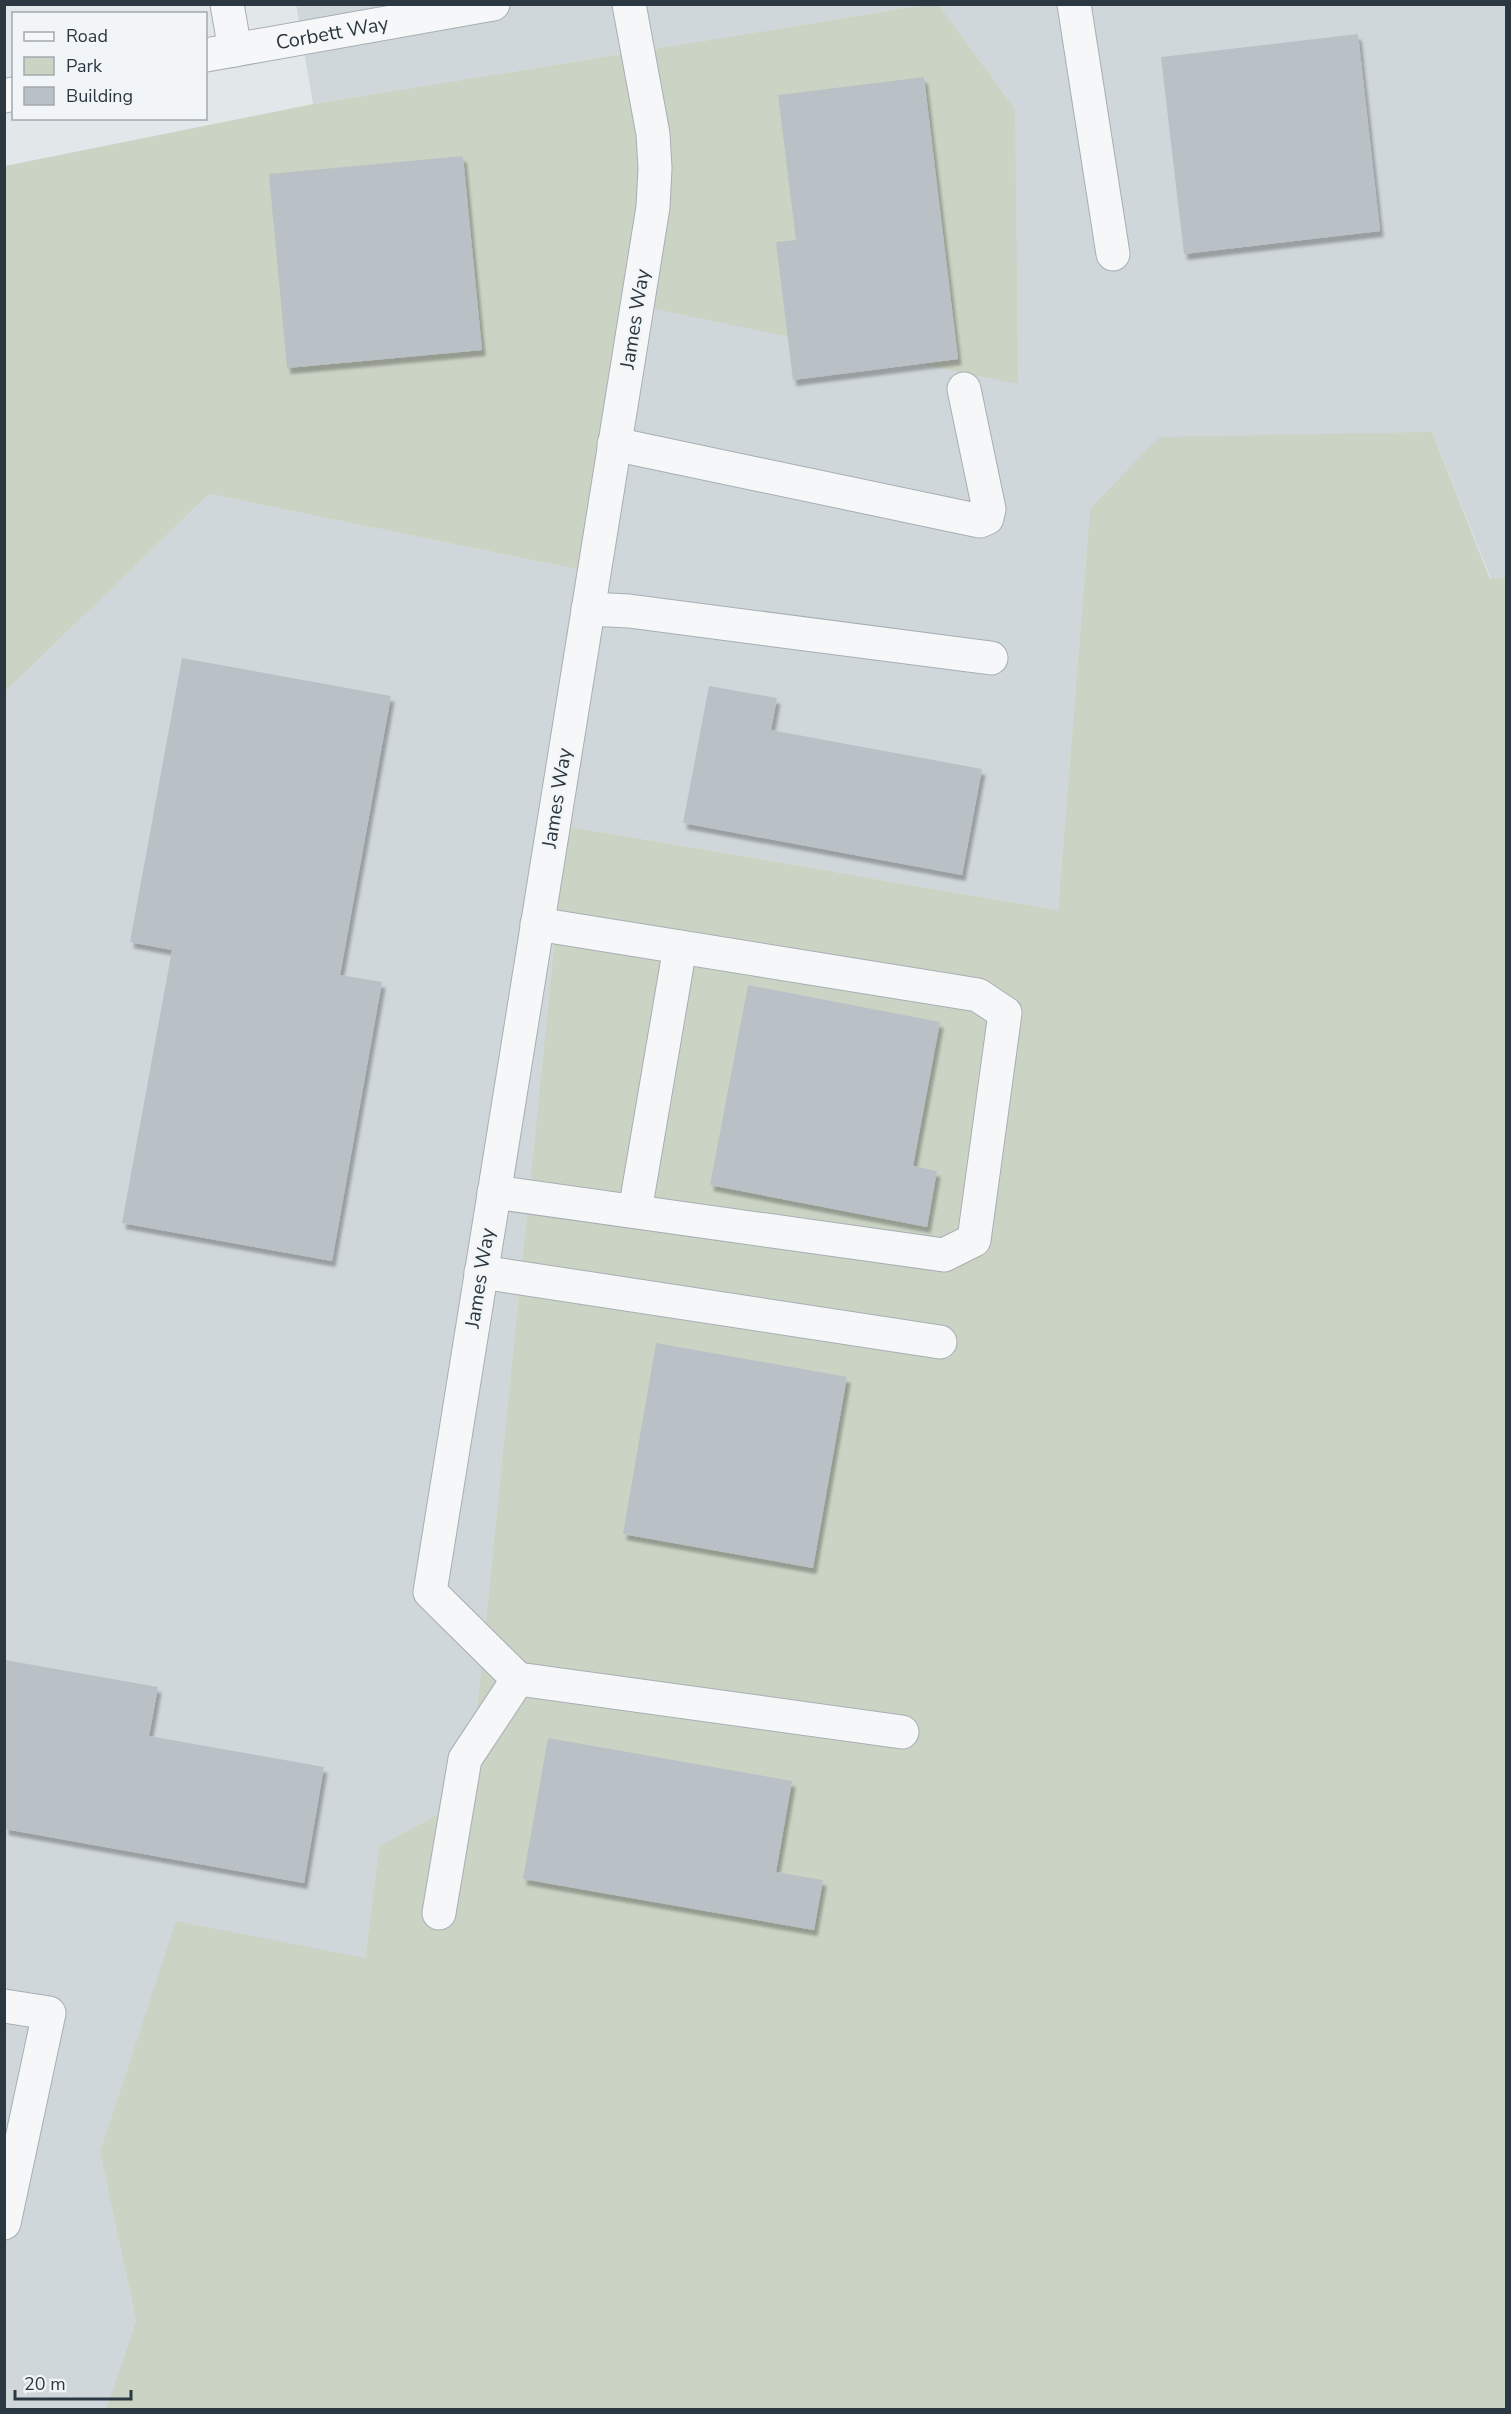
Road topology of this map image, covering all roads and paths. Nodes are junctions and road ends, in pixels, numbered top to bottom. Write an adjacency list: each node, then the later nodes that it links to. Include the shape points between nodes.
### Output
1 (227, 4): 6 (street)
2 (493, 4): 5 (street, Corbett Way)
3 (629, 4): 9 (street, James Way, via 653,134 655,168 653,207)
4 (1074, 4): 7 (street)
5 (362, 16): 6 (street, Corbett Way)
6 (220, 52)
7 (1113, 254)
8 (964, 388): 9 (street, via 988,509 987,518 980,521)
9 (614, 444): 10 (street, James Way)
10 (588, 609): 11 (street); 12 (street, James Way)
11 (991, 658)
12 (537, 924): 13 (street); 14 (street, James Way)
13 (681, 947): 15 (street); 15 (street, via 978,995 1005,1013 974,1240 944,1255)
14 (495, 1191): 15 (street); 16 (street, James Way)
15 (635, 1211)
16 (481, 1272): 17 (street); 18 (street, James Way, via 430,1592)
17 (940, 1342)
18 (518, 1679): 19 (street); 20 (street, via 465,1759)
19 (903, 1732)
20 (439, 1913)
21 (4, 2006): 22 (street, via 49,2013)
22 (13, 2145): 23 (street)
23 (4, 2223)

